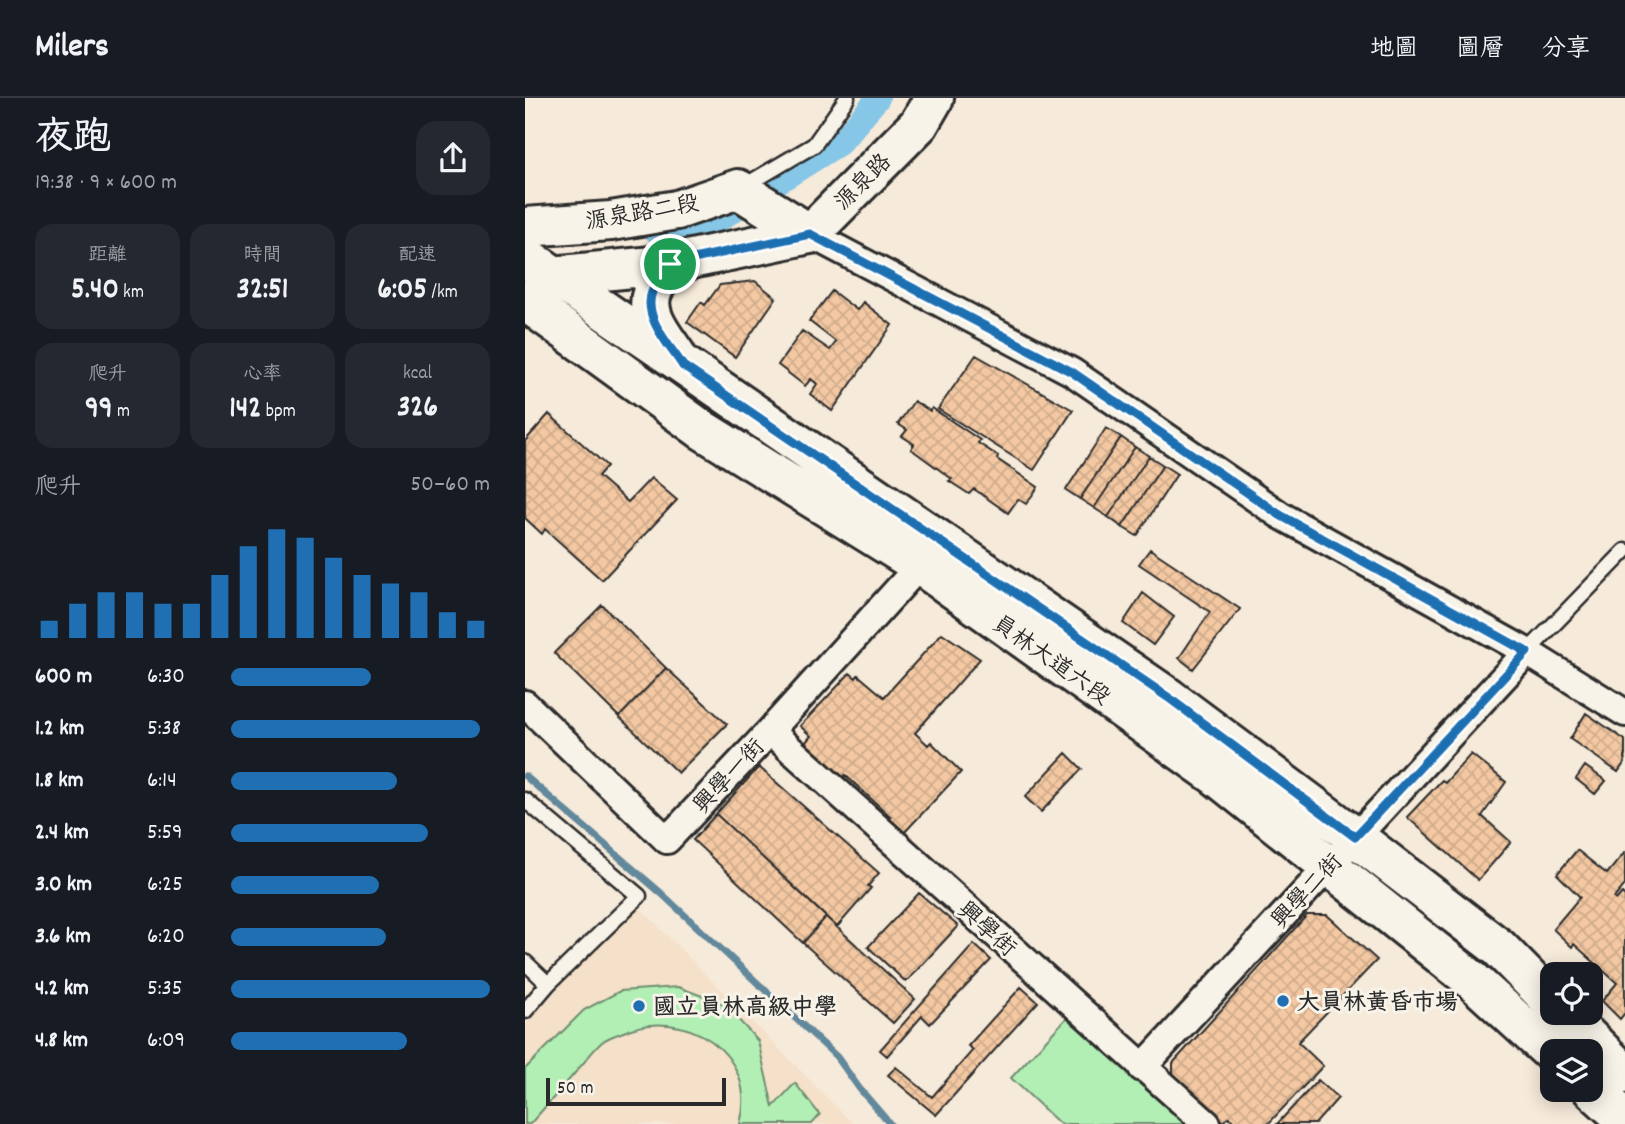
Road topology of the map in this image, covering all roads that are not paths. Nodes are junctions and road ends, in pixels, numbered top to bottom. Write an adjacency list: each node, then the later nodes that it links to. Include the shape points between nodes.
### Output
1 (847, 98): 4 (lane, 源泉路二段, via 814,145)
2 (952, 98): 3 (street)
3 (927, 111): 6 (main road, 源泉路)
4 (738, 190): 5 (main road, 源泉路二段, via 677,209); 6 (main road)
5 (525, 227)
6 (810, 234): 7 (main road); 13 (street, via 1072,372 1280,515)
7 (670, 264): 8 (main road); 10 (main road, via 651,295 652,314)
8 (535, 270): 10 (main road, 員林大道六段)
9 (525, 301): 12 (main road, 員林大道六段, via 701,429)
10 (683, 366): 18 (main road, 員林大道六段, via 1169,698)
11 (1625, 551): 13 (lane)
12 (920, 565): 16 (street, 興學一街); 19 (main road, 員林大道六段, via 1215,775)
13 (1527, 652): 15 (street); 18 (street, 興學二街)
14 (525, 704): 16 (street, 興學一街, via 667,839)
15 (1625, 713)
16 (770, 731): 26 (street, 興學街)
17 (525, 800): 21 (lane, via 639,896)
18 (1355, 837): 19 (street, 興學二街); 22 (main road, 員林大道六段, via 1499,948)
19 (1328, 866): 25 (main road, 員林大道六段, via 1472,980); 26 (street, 興學二街)
20 (525, 962): 21 (lane)
21 (548, 984): 23 (lane)
22 (1540, 990)
23 (525, 1011)
24 (1576, 1025): 27 (main road)
25 (1540, 1042)
26 (1142, 1068): 30 (street, 興學街)
27 (1625, 1074)
28 (1603, 1099): 29 (main road)
29 (1625, 1119)
30 (1207, 1124)

